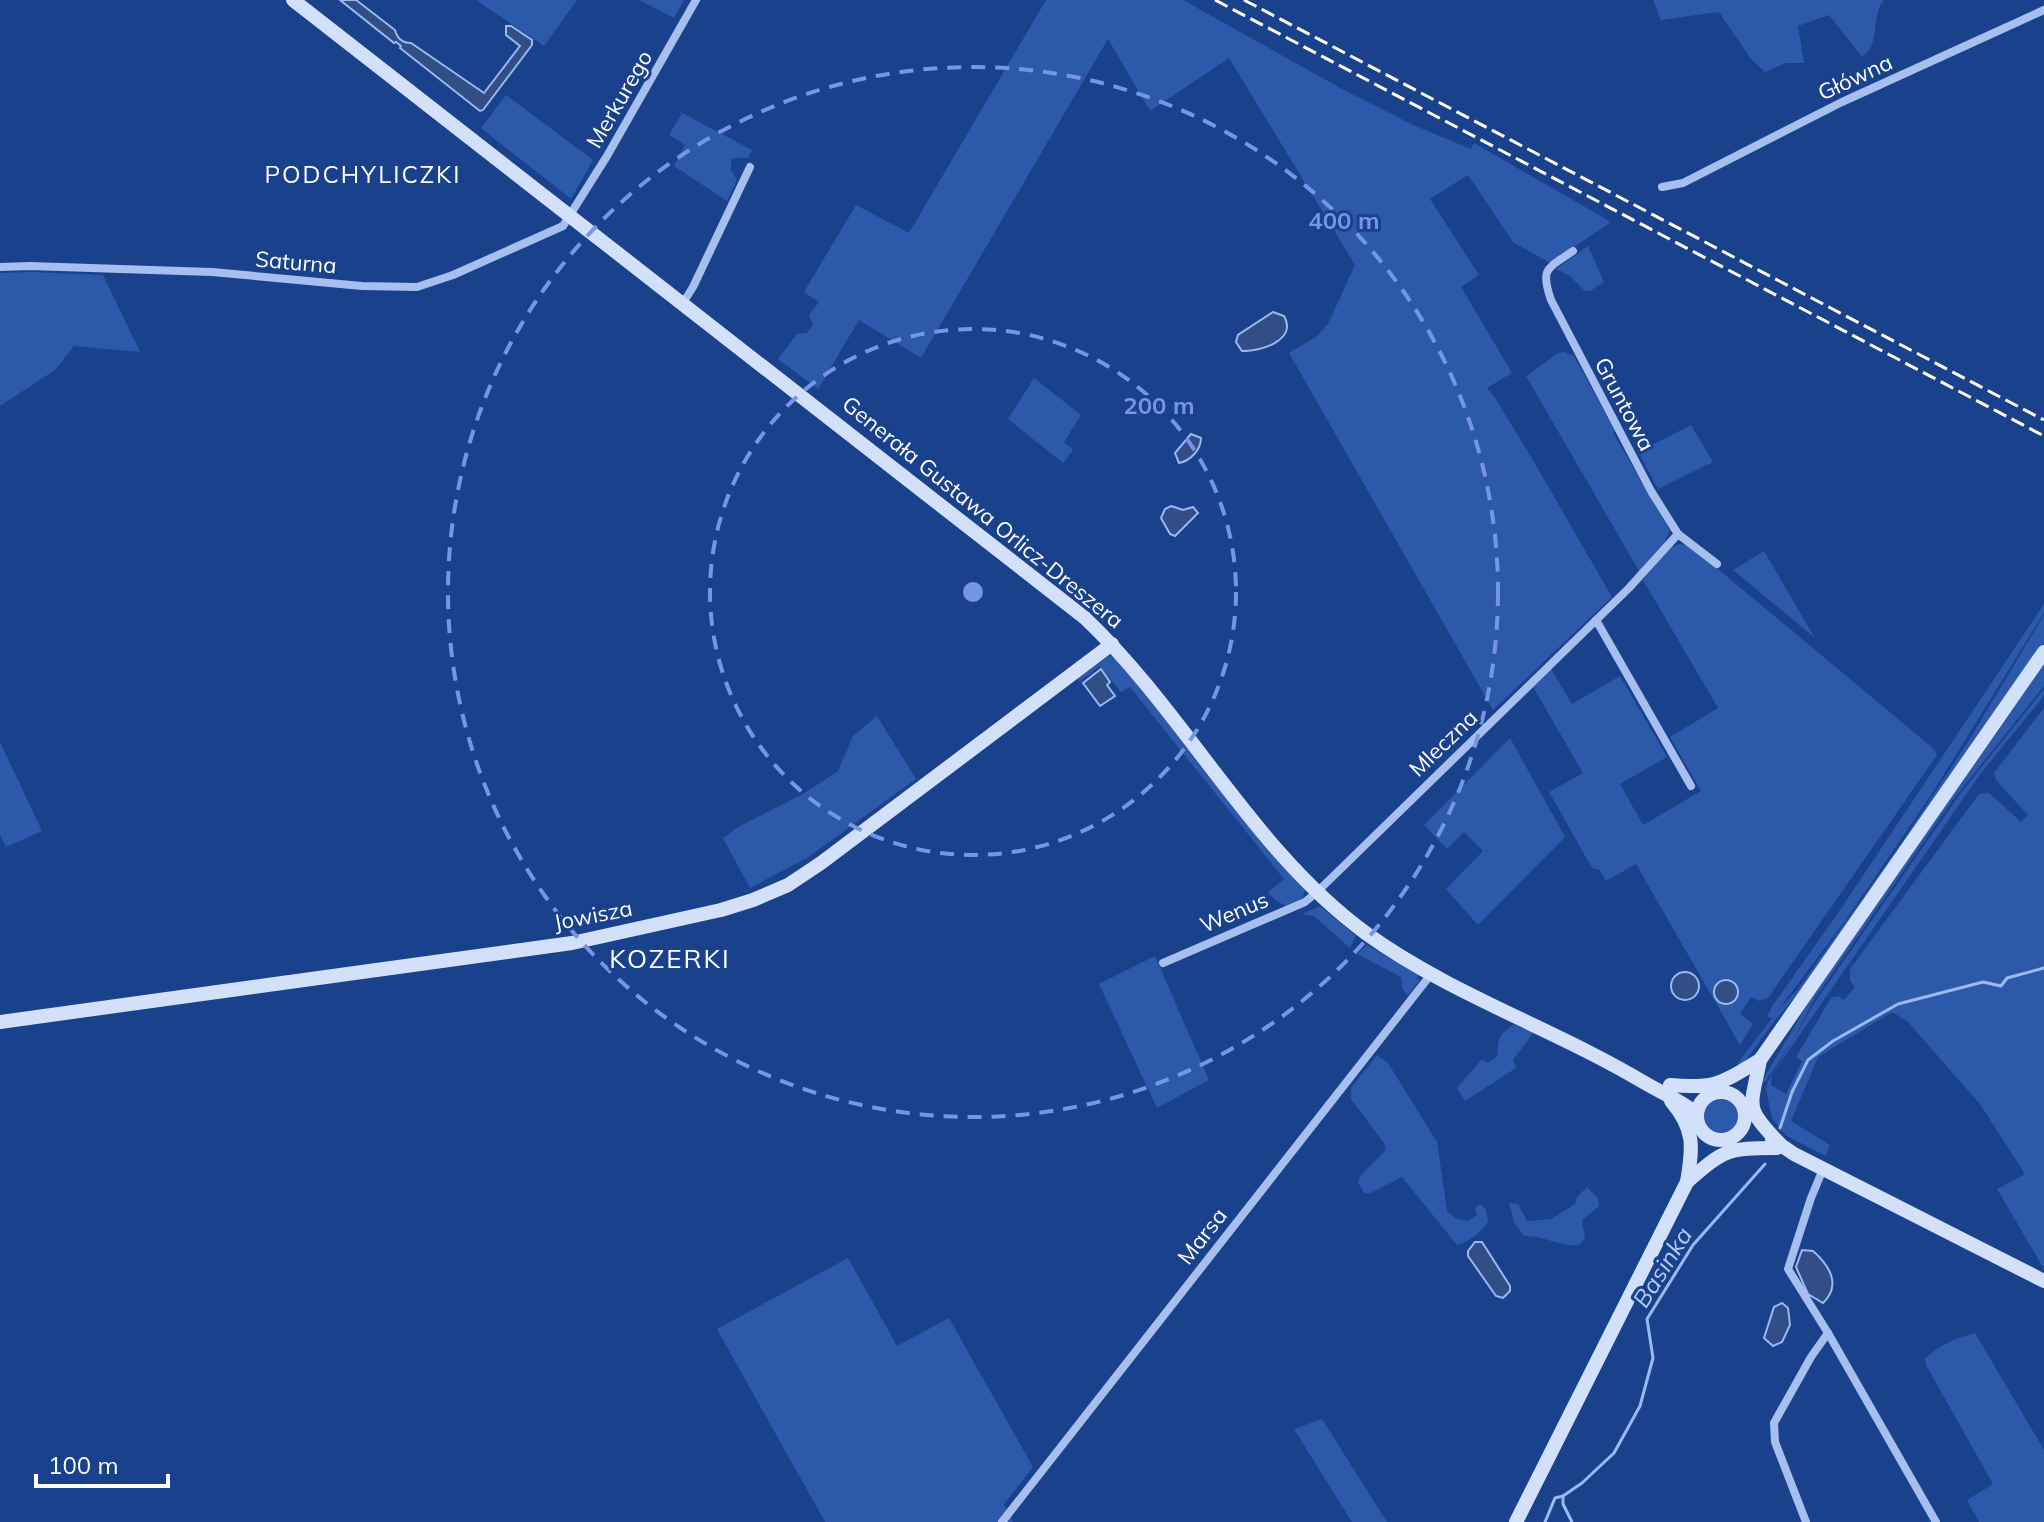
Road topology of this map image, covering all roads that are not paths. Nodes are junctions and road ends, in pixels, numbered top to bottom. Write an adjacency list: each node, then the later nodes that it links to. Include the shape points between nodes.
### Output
1 (293, 0): 6 (main road, Generała Gustawa Orlicz-Dreszera)
2 (696, 0): 6 (street, Merkurego)
3 (2044, 10): 5 (street, Główna, via 1842,102 1683,183)
4 (750, 167): 9 (street)
5 (1662, 187)
6 (571, 215): 8 (street, Saturna, via 563,226 417,287 212,272); 9 (main road, Generała Gustawa Orlicz-Dreszera)
7 (1573, 251): 10 (street, Gruntowa, via 1545,274 1551,300)
8 (0, 267)
9 (683, 303): 13 (main road, Generała Gustawa Orlicz-Dreszera, via 1042,582)
10 (1678, 534): 11 (street, Gruntowa); 12 (street, Mleczna)
11 (1717, 564)
12 (1596, 620): 15 (street); 16 (street, Mleczna)
13 (1112, 644): 16 (main road, Generała Gustawa Orlicz-Dreszera); 19 (main road, Jowisza, via 821,863 753,900 572,943)
14 (2044, 652): 20 (main road)
15 (1691, 786)
16 (1317, 892): 17 (street, Wenus, via 1305,902); 18 (main road, Generała Gustawa Orlicz-Dreszera, via 1367,934)
17 (1163, 963)
18 (1432, 973): 21 (main road, Generała Gustawa Orlicz-Dreszera, via 1622,1069 1650,1076); 33 (street, Marsa)
19 (0, 1022)
20 (1756, 1067): 21 (main road, via 1713,1086); 22 (main road); 24 (main road, via 1742,1099); 28 (main road, via 1754,1114)
21 (1667, 1090): 23 (main road, Generała Gustawa Orlicz-Dreszera); 25 (main road, Generała Gustawa Orlicz-Dreszera); 30 (main road, via 1689,1128)
22 (1725, 1093): 23 (main road); 24 (main road, via 1736,1098)
23 (1704, 1099): 25 (main road)
24 (1744, 1112): 27 (main road); 28 (main road)
25 (1697, 1114): 26 (main road)
26 (1702, 1131): 27 (main road, via 1712,1139); 30 (main road)
27 (1732, 1137): 28 (main road); 30 (main road)
28 (1778, 1146): 29 (main road); 30 (main road, via 1735,1149)
29 (1823, 1169): 31 (main road); 32 (street, via 1788,1269)
30 (1690, 1176): 34 (main road)
31 (2044, 1281)
32 (1828, 1333): 35 (street, via 1774,1423 1775,1442); 36 (street)
33 (1002, 1522)
34 (1516, 1522)
35 (1806, 1522)
36 (1936, 1522)

